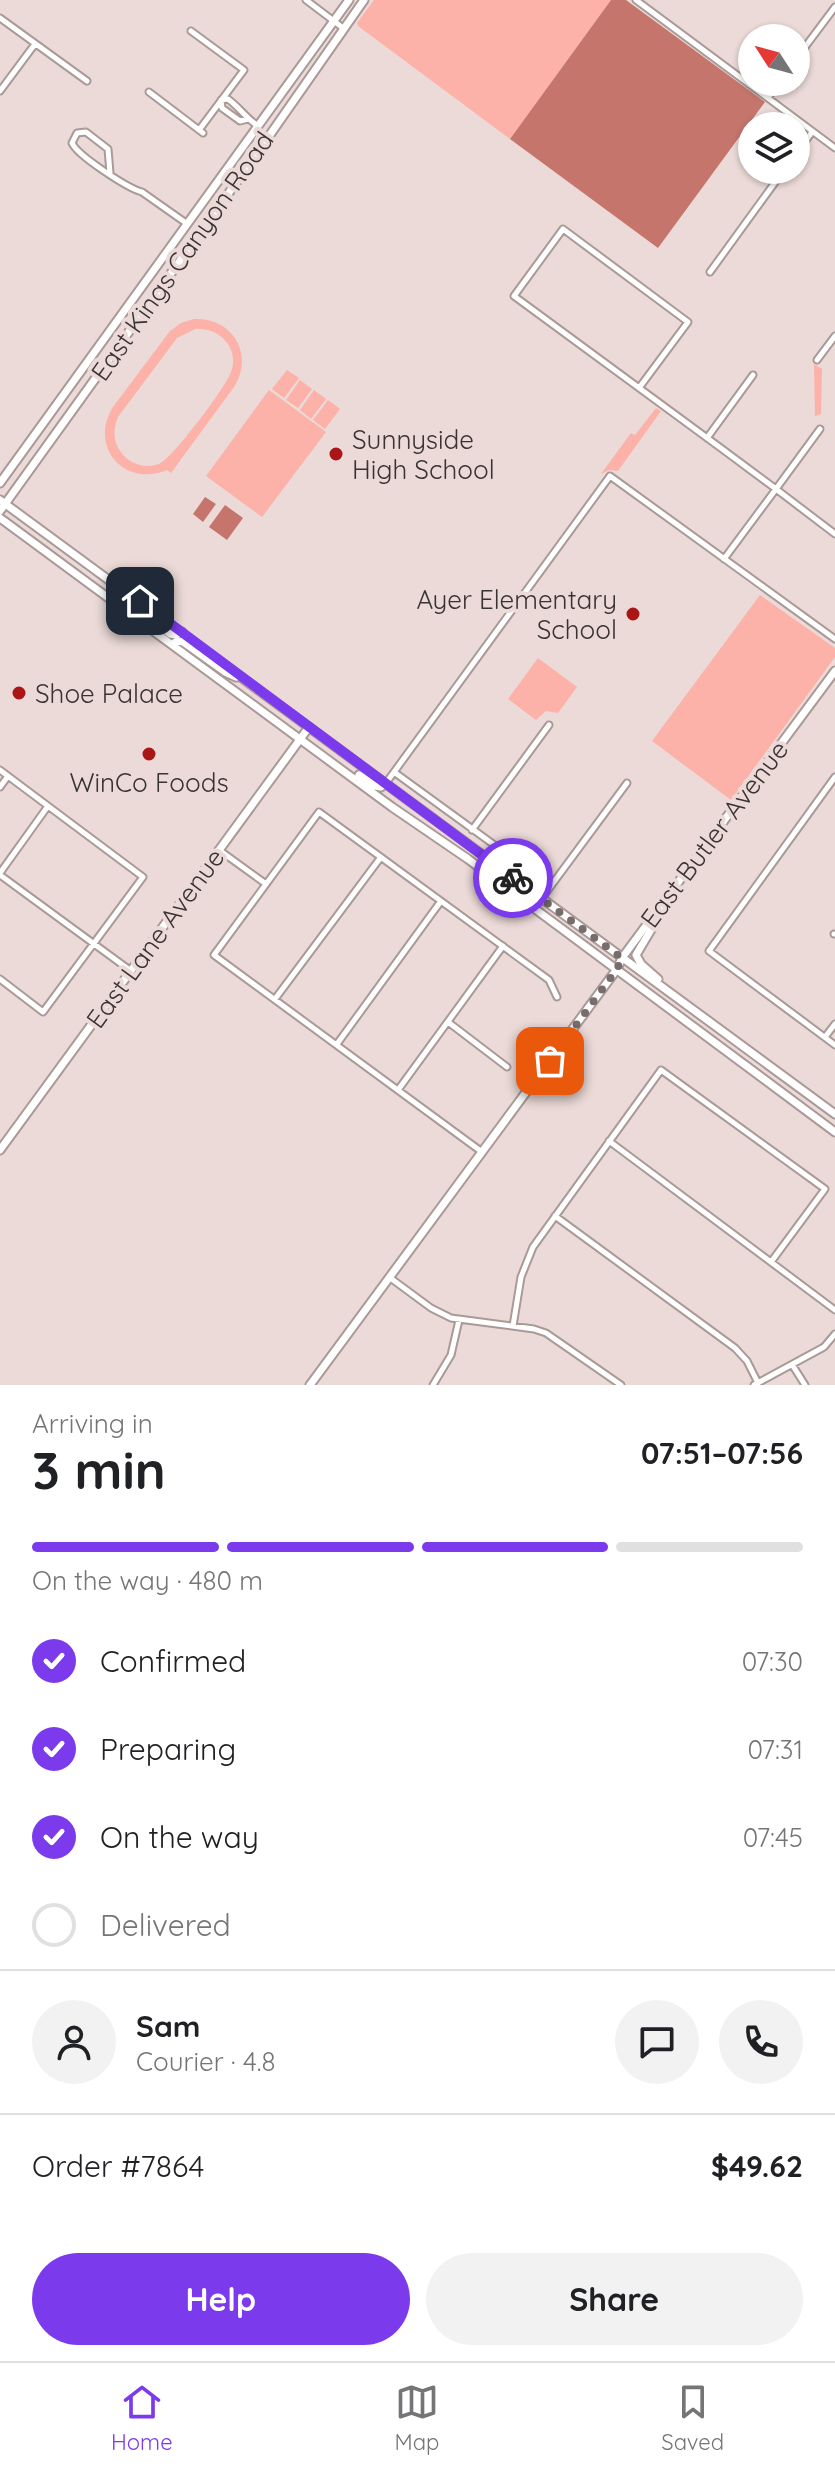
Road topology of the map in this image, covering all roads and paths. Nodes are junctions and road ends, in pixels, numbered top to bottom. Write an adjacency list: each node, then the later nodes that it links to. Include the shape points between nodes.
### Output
1 (306, 0): 7 (street)
2 (349, 0): 7 (main road, East Kings Canyon Road)
3 (364, 0): 8 (main road, East Kings Canyon Road)
4 (636, 0): 15 (street)
5 (835, 7): 10 (street)
6 (0, 18): 11 (street)
7 (334, 21): 8 (street); 18 (main road, East Kings Canyon Road)
8 (343, 28): 34 (main road, East Kings Canyon Road)
9 (191, 31): 16 (street, via 244,70)
10 (810, 40)
11 (35, 44): 12 (street); 13 (street)
12 (87, 81)
13 (0, 91)
14 (149, 92): 16 (street, via 201,131)
15 (768, 98): 19 (street)
16 (221, 100): 17 (street, via 228,99); 17 (street, via 222,108 240,121)
17 (248, 119): 18 (street)
18 (258, 126): 24 (main road, East Kings Canyon Road)
19 (812, 132): 20 (street); 21 (street)
20 (810, 135)
21 (835, 148)
22 (110, 173): 22 (street, via 74,148 77,133 86,132 108,149); 24 (street)
23 (774, 184): 25 (street)
24 (186, 223): 32 (main road, East Kings Canyon Road)
25 (710, 272)
26 (835, 336): 27 (street)
27 (817, 360)
28 (753, 375): 31 (street)
29 (639, 388): 29 (street, via 514,296 563,229 688,322); 31 (street)
30 (820, 429): 33 (street)
31 (707, 438): 33 (street)
32 (0, 483)
33 (776, 489): 36 (street); 37 (street)
34 (2, 505): 39 (main road)
35 (0, 518): 38 (main road)
36 (835, 534)
37 (724, 559): 40 (street); 49 (street, via 610,476)
38 (105, 595): 39 (main road, via 132,606 170,634); 41 (main road)
39 (182, 632): 43 (main road)
40 (835, 639)
41 (172, 644): 43 (main road, via 183,642); 46 (main road)
42 (835, 671): 64 (main road, East Butler Avenue)
43 (249, 682): 45 (main road)
44 (549, 725): 56 (street)
45 (309, 727): 46 (main road, East Lane Avenue); 52 (main road)
46 (300, 739): 47 (main road); 57 (main road, East Lane Avenue)
47 (340, 767): 52 (main road, via 375,786); 68 (main road)
48 (0, 770): 50 (street)
49 (394, 772): 52 (street); 56 (street)
50 (8, 776): 54 (street); 55 (street)
51 (835, 777): 76 (street, via 709,951)
52 (386, 783): 62 (main road)
53 (627, 783): 60 (street)
54 (0, 787)
55 (48, 806): 59 (street); 65 (street, via 143,877)
56 (472, 830): 60 (street)
57 (219, 850): 61 (street); 69 (main road, East Lane Avenue)
58 (381, 857): 61 (street, via 319,812); 63 (street); 73 (street)
59 (0, 874): 65 (street)
60 (554, 882): 62 (street)
61 (266, 884): 73 (street, via 214,955)
62 (541, 899): 67 (main road)
63 (441, 901): 66 (street); 77 (street)
64 (660, 908): 67 (main road, East Butler Avenue); 71 (main road, via 636,955)
65 (94, 944): 69 (street); 70 (street, via 43,1012)
66 (503, 946): 72 (street, via 549,980); 74 (street)
67 (622, 958): 68 (main road, East Butler Avenue); 71 (main road)
68 (617, 969): 82 (main road); 85 (main road, East Butler Avenue)
69 (131, 971): 84 (main road, East Lane Avenue)
70 (0, 979)
71 (669, 992): 81 (main road)
72 (557, 997)
73 (275, 999): 77 (street)
74 (448, 1022): 79 (street); 80 (street)
75 (835, 1024): 76 (street)
76 (825, 1037): 78 (street)
77 (337, 1044): 80 (street)
78 (835, 1045)
79 (507, 1067)
80 (398, 1090): 85 (street)
81 (835, 1114)
82 (835, 1132)
83 (609, 1141): 86 (street); 87 (street); 87 (street, via 661,1070 825,1189)
84 (0, 1150)
85 (483, 1152): 88 (main road, East Butler Avenue)
86 (555, 1216): 91 (street, via 526,1260); 94 (street, via 735,1348)
87 (771, 1262): 89 (street)
88 (389, 1277): 90 (street, via 431,1308); 95 (main road, East Butler Avenue)
89 (835, 1310)
90 (459, 1320): 91 (street); 96 (street, via 451,1355)
91 (513, 1326): 97 (street, via 553,1337)
92 (835, 1334): 93 (street)
93 (793, 1366): 94 (street); 98 (street)
94 (756, 1384)
95 (310, 1385)
96 (433, 1385)
97 (621, 1385)
98 (805, 1385)

